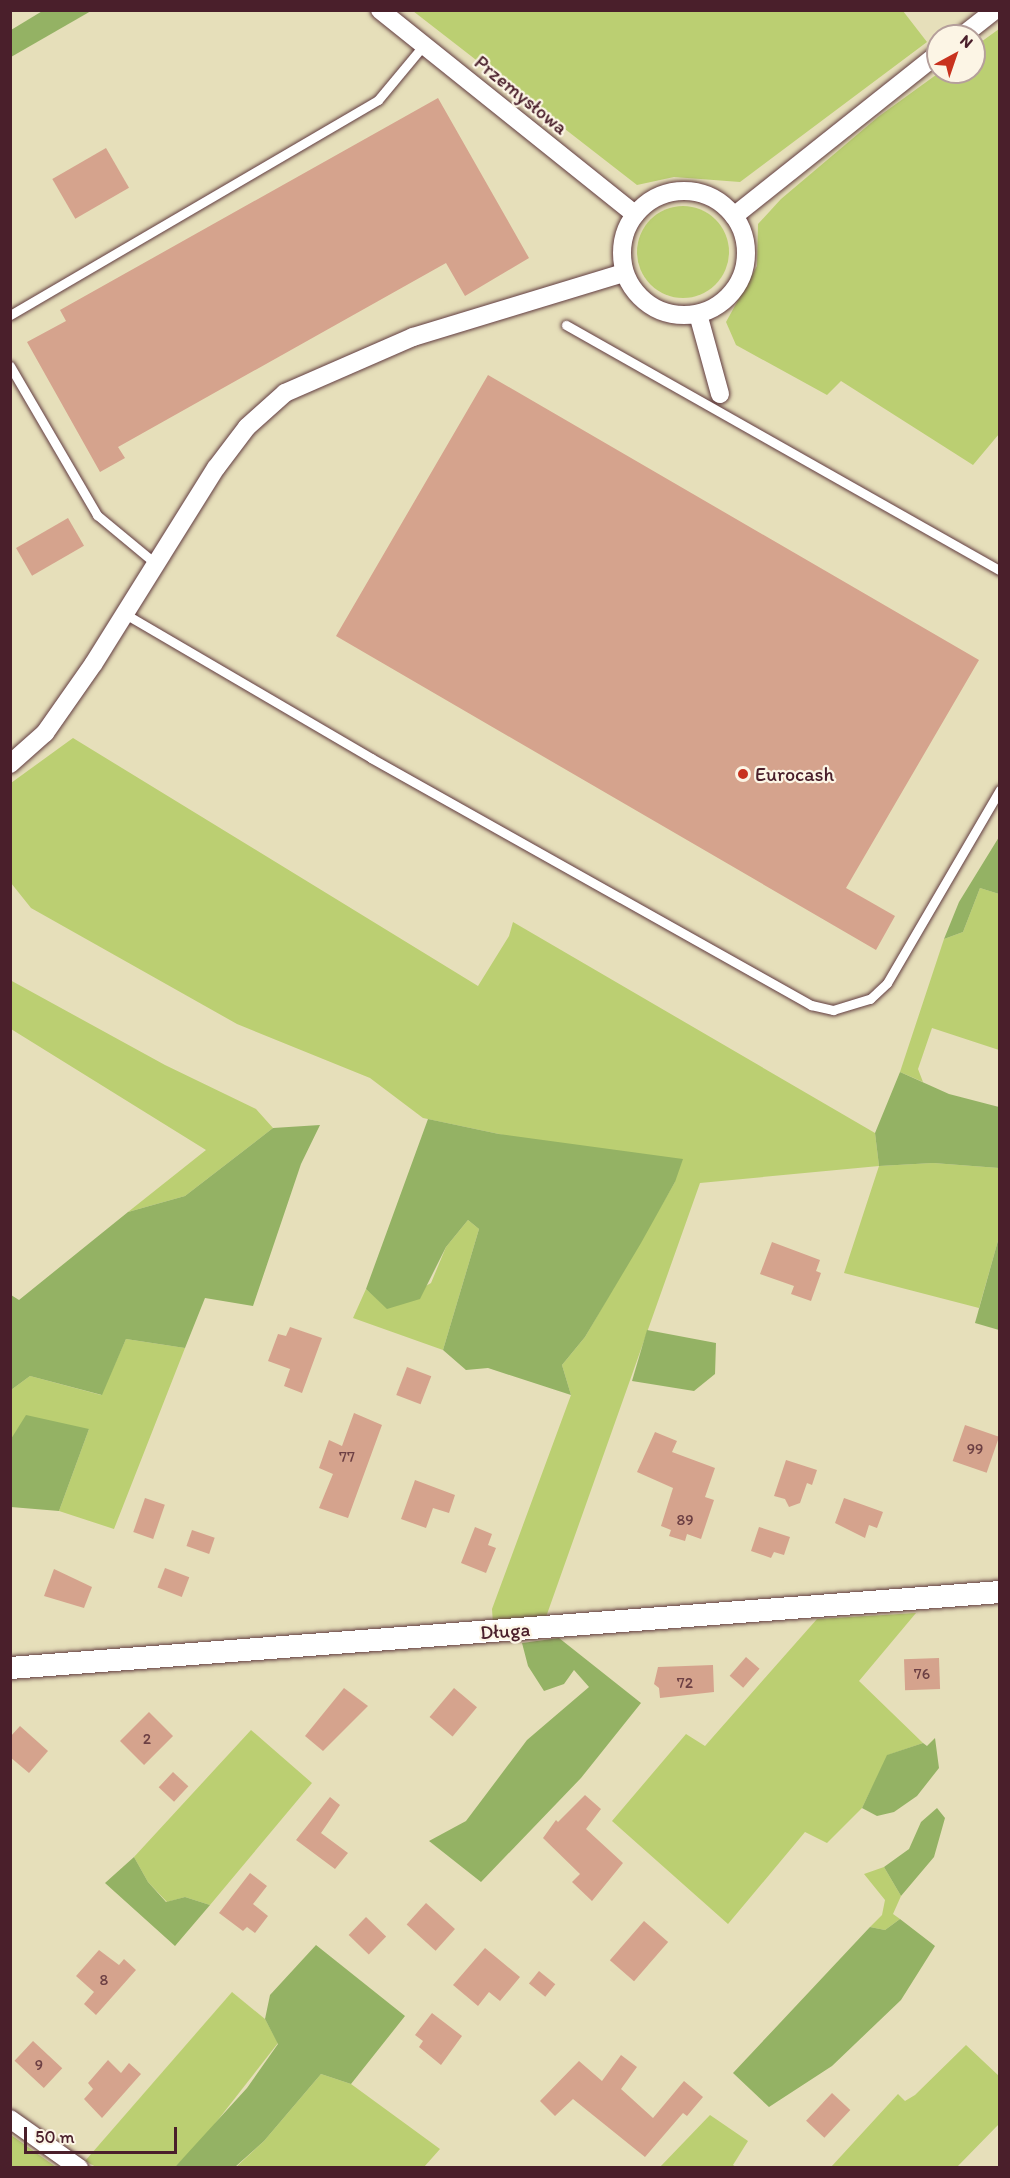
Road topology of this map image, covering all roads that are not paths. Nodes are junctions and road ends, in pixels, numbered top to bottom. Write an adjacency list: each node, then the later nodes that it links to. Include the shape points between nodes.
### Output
1 (380, 10): 4 (street, Przemysłowa)
2 (994, 10): 3 (street)
3 (977, 24)
4 (423, 46): 6 (street, Przemysłowa); 10 (lane, via 378,100)
5 (926, 64): 7 (street)
6 (635, 214): 7 (street, via 666,194 685,191 720,203); 8 (street, via 623,242)
7 (734, 216): 9 (street, via 745,244 742,275 724,300)
8 (624, 273): 9 (street, via 633,290 654,307 680,316); 14 (street, via 413,337 285,393 240,435)
9 (698, 314): 13 (street)
10 (10, 315)
11 (566, 325): 13 (lane)
12 (10, 366): 14 (lane, via 97,515)
13 (718, 402): 15 (lane)
14 (156, 564): 16 (street)
15 (999, 571)
16 (125, 614): 17 (street, via 45,733); 18 (lane, via 371,758 811,1005 833,1010 870,999 887,983)
17 (10, 764)
18 (999, 790)
19 (999, 1592): 20 (street, Długa)
20 (10, 1668)
21 (10, 2119): 22 (street)
22 (79, 2168)

